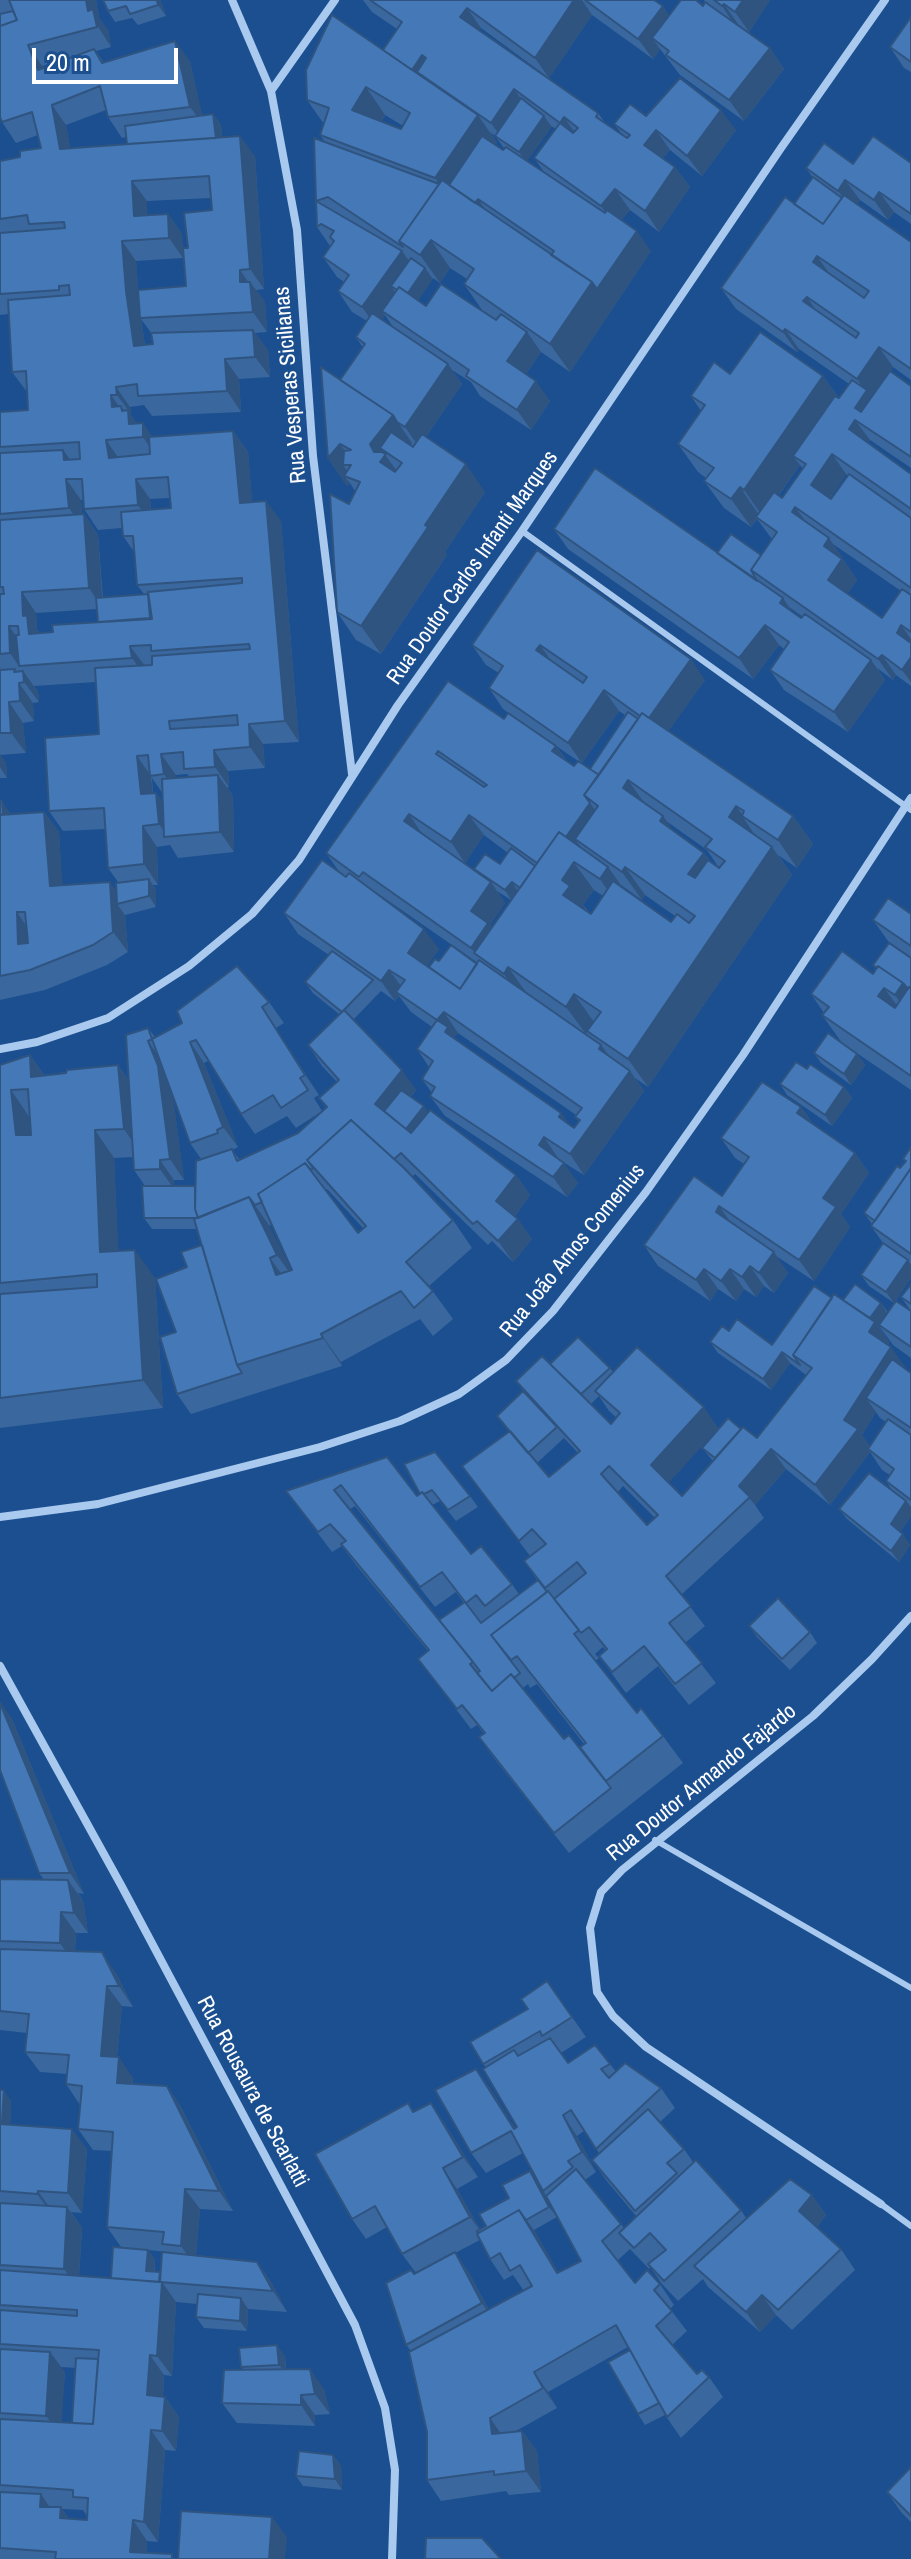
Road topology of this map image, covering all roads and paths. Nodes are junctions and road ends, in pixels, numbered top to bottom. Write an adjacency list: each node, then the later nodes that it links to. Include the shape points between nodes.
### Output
1 (232, 0): 4 (street, Rua Vesperas Sicilianas)
2 (335, 0): 4 (street)
3 (885, 0): 5 (street, Rua Doutor Carlos Infanti Marques)
4 (271, 91): 6 (street, Rua Vesperas Sicilianas, via 297,230 313,456)
5 (522, 531): 6 (street, Rua Doutor Carlos Infanti Marques); 8 (lane)
6 (352, 775): 9 (street, Rua Doutor Carlos Infanti Marques, via 299,860 252,914 189,966 108,1018)
7 (911, 798): 8 (street, Rua João Amos Comenius)
8 (908, 808): 10 (street, Rua João Amos Comenius, via 646,1192 553,1311 506,1360 459,1394 400,1421 320,1447 98,1504)
9 (0, 1049)
10 (0, 1517)
11 (911, 1616): 13 (street, Rua Doutor Armando Fajardo, via 813,1716)
12 (0, 1666): 17 (street, Rua Rousaura de Scarlatti, via 355,2325 385,2408 395,2470)
13 (655, 1840): 14 (lane); 15 (street, Rua Doutor Armando Fajardo, via 601,1892 590,1928 597,1992 613,2016 646,2047)
14 (911, 1988)
15 (881, 2204): 16 (lane)
16 (911, 2226)
17 (392, 2559)

